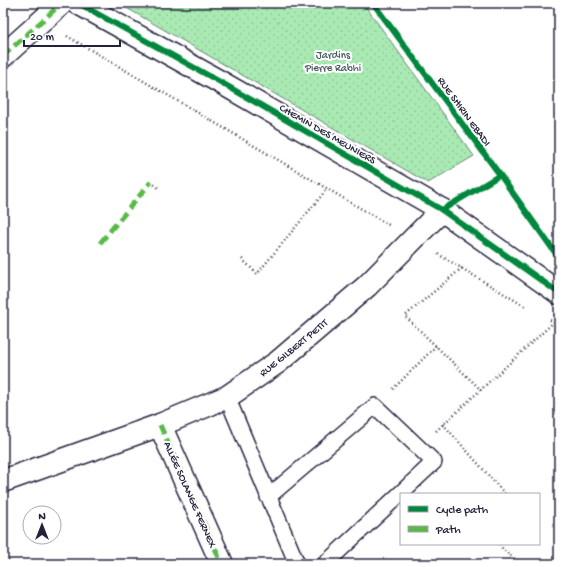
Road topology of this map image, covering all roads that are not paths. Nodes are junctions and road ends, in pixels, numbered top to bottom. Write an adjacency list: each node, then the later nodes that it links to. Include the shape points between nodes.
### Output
1 (62, 3): 3 (street)
2 (78, 3): 4 (street, CHEMIN DES MEUNIERS)
3 (3, 56)
4 (442, 210): 5 (street, CHEMIN DES MEUNIERS); 6 (street, RUE GILBERT PETIT, via 367,286 278,362)
5 (559, 293)
6 (227, 397): 7 (street, RUE GILBERT PETIT); 11 (lane)
7 (160, 425): 8 (street, RUE GILBERT PETIT); 12 (street, ALLÉE SOLANGE FERNEX)
8 (3, 481)
9 (401, 493): 11 (lane, via 434,462 375,406)
10 (400, 494): 14 (lane)
11 (268, 497): 13 (lane)
12 (222, 564)
13 (296, 564)
14 (325, 564)

